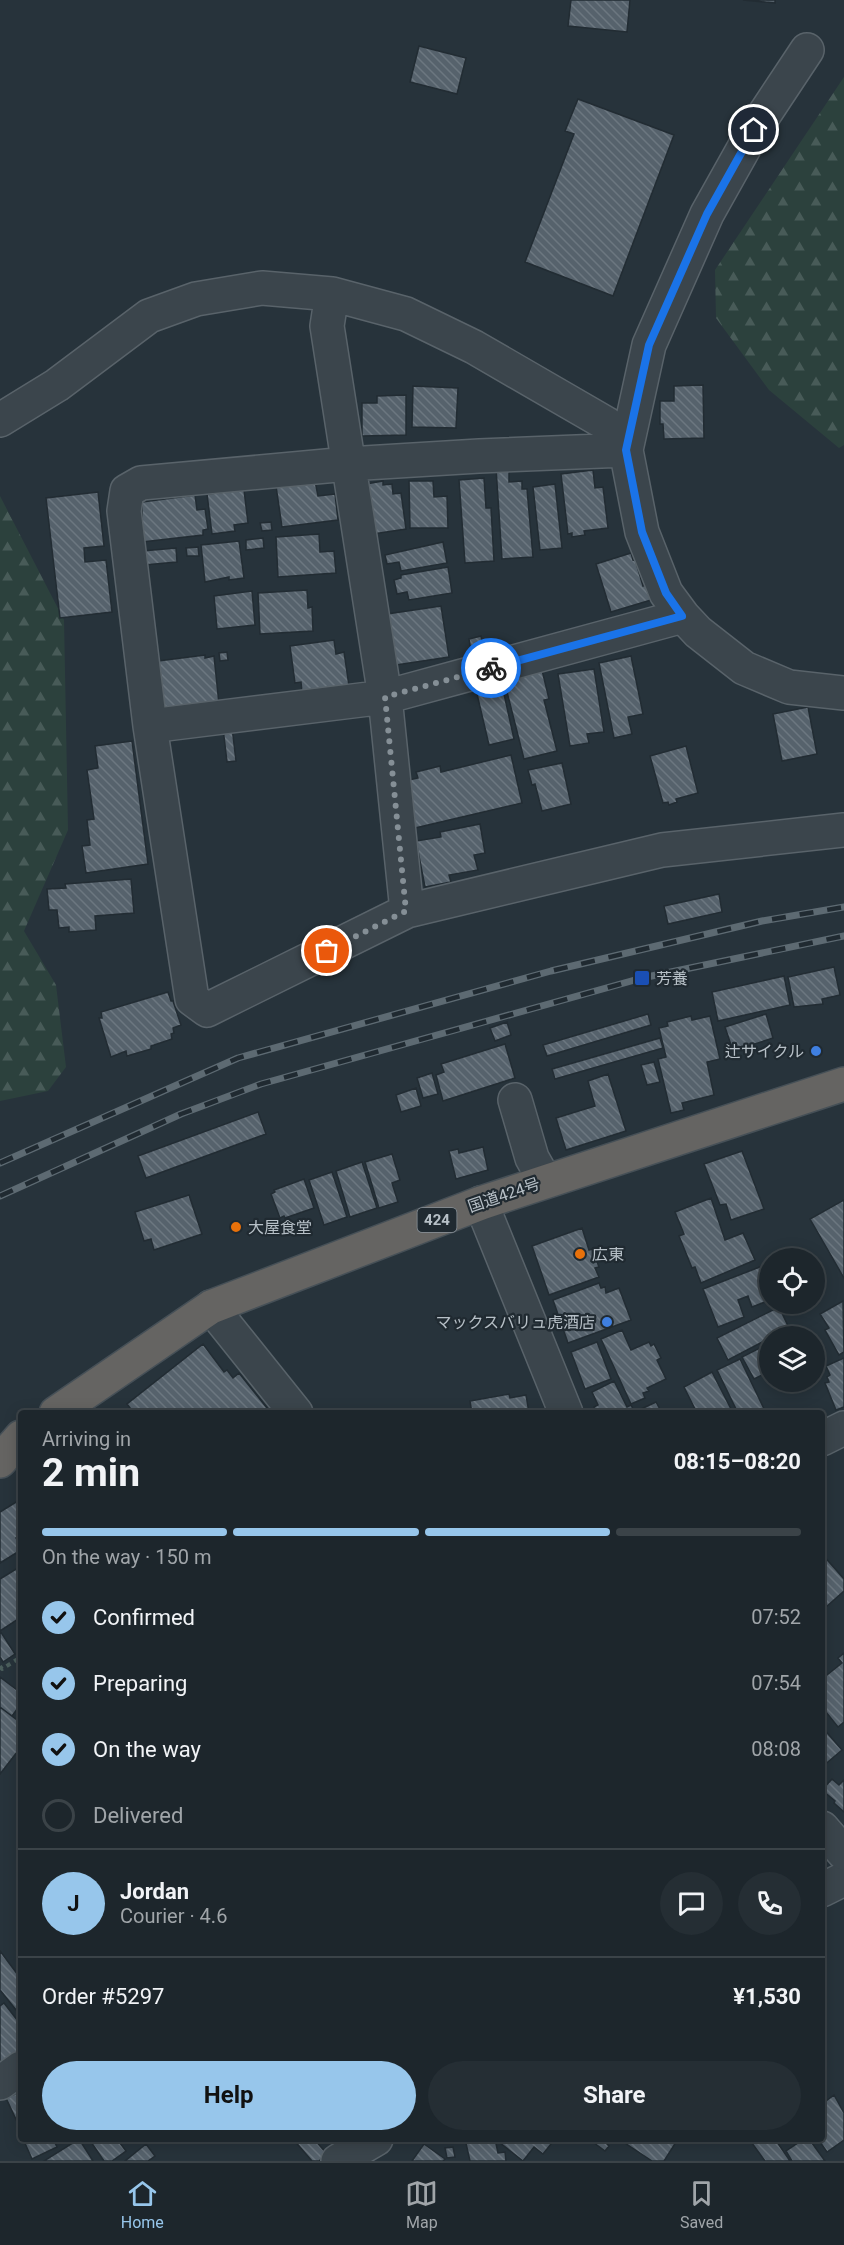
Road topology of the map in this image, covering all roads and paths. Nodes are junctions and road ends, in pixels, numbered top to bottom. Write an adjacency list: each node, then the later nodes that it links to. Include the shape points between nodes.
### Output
1 (807, 50): 4 (street, via 754,130 707,214 649,345)
2 (332, 294): 3 (street, via 262,288 196,299 149,316 57,385); 4 (street, via 405,314 474,347 607,424); 5 (street, via 327,326)
3 (0, 420)
4 (626, 450): 5 (street); 6 (street, via 642,532 666,593)
5 (348, 464): 8 (street); 9 (street, via 141,483 127,491 124,511)
6 (682, 616): 7 (street, via 744,668 789,687); 8 (street)
7 (844, 693)
8 (385, 697): 9 (street); 11 (street)
9 (150, 726): 11 (street, via 192,999 207,1010)
10 (844, 830): 11 (street, via 662,850)
11 (406, 911)
12 (844, 1084): 14 (highway, 国道424号 / 424)
13 (515, 1100): 14 (street, via 532,1158)
14 (544, 1181): 15 (highway, 国道424号 / 424)
15 (481, 1203): 16 (highway, 国道424号 / 424); 19 (street)
16 (211, 1307): 17 (highway, 国道424号 / 424); 18 (street)
17 (60, 1410)
18 (294, 1410)
19 (565, 1410)
20 (844, 1428): 21 (street)
21 (825, 1438)
22 (18, 1440): 23 (highway)
23 (0, 1461)
24 (18, 1659): 25 (path, via 2,1669)
25 (0, 1666)
26 (825, 1831): 27 (street)
27 (844, 1853)
28 (844, 1879): 29 (street)
29 (825, 1888)
30 (18, 2070): 31 (street)
31 (0, 2083)
32 (369, 2142): 33 (street)
33 (339, 2155)

